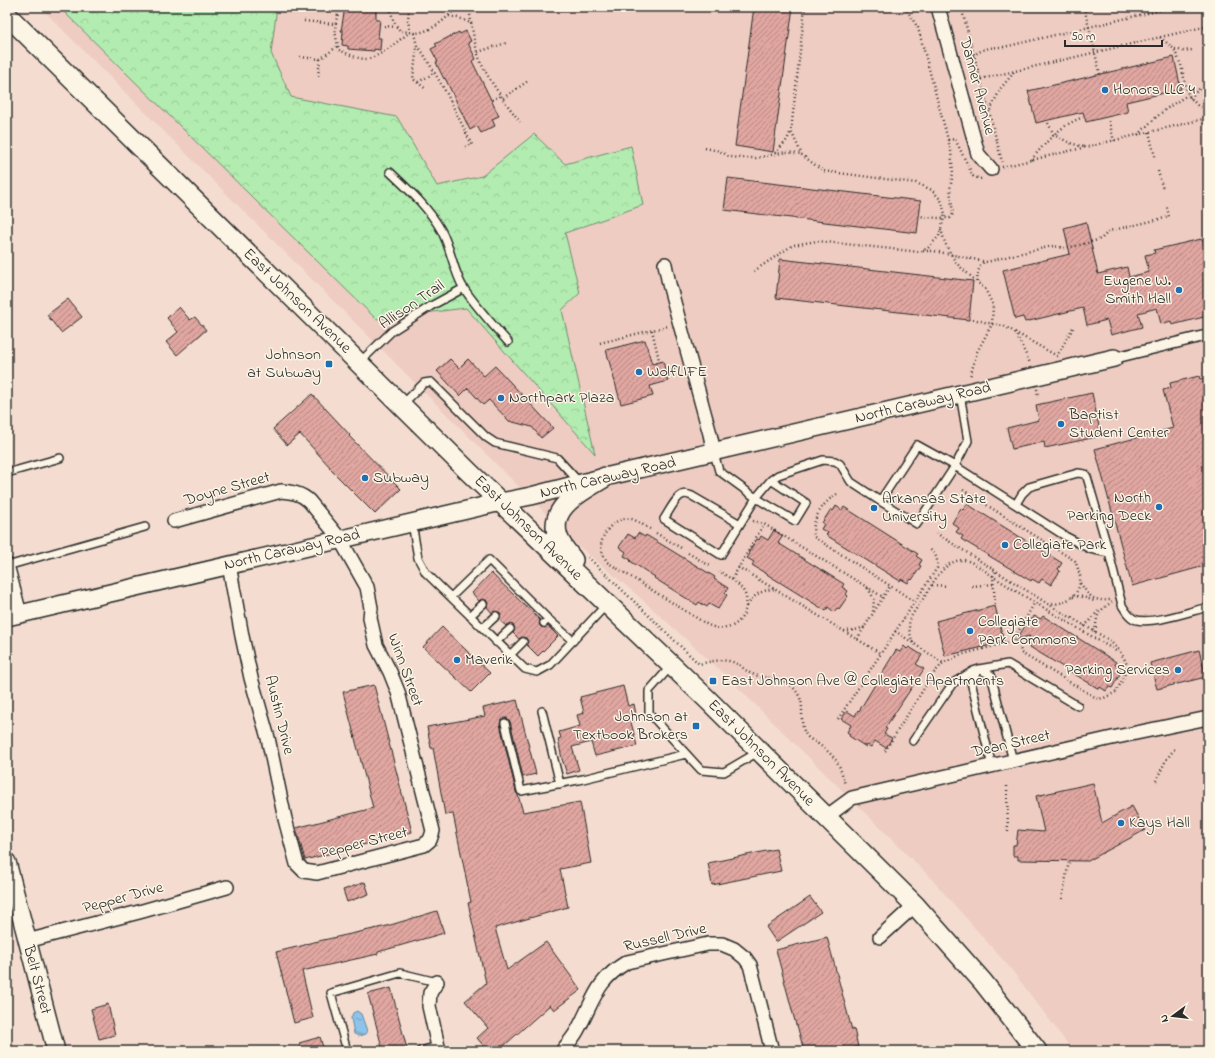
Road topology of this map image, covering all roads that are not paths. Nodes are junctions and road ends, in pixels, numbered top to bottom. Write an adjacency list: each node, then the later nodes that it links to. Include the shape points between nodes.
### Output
1 (938, 7): 3 (street, Danner Avenue, via 978,154)
2 (7, 15): 10 (main road, East Johnson Avenue)
3 (997, 168)
4 (390, 172): 6 (lane, Allison Trail, via 426,208 441,230 457,276)
5 (665, 264): 13 (street)
6 (464, 288): 8 (lane, Allison Trail); 10 (lane, Allison Trail, via 392,331)
7 (1208, 335): 9 (street, North Caraway Road)
8 (508, 342)
9 (1114, 358): 11 (street, North Caraway Road)
10 (360, 362): 12 (main road, East Johnson Avenue)
11 (964, 388): 13 (street, North Caraway Road); 15 (lane, via 968,441)
12 (402, 405): 19 (lane, via 424,383 431,382 486,437 495,443 556,458); 22 (main road, East Johnson Avenue)
13 (714, 453): 17 (street, North Caraway Road); 20 (lane, via 719,471)
14 (60, 458): 16 (lane)
15 (955, 466): 21 (lane, via 917,445); 21 (lane, via 917,524); 23 (lane)
16 (7, 473)
17 (605, 477): 19 (street, North Caraway Road); 34 (main road, via 567,502 558,514 556,529 561,544)
18 (771, 480): 20 (lane); 20 (lane, via 806,503 795,521); 21 (lane, via 778,475 830,460 840,464 851,482)
19 (580, 484): 22 (street, North Caraway Road)
20 (756, 498): 26 (lane)
21 (880, 501)
22 (501, 502): 25 (street, North Caraway Road); 34 (main road, East Johnson Avenue)
23 (1016, 504): 29 (lane, via 1082,545); 29 (lane, via 1029,487 1078,473 1085,474)
24 (174, 521): 28 (street, Doyne Street, via 281,492 294,492 309,501)
25 (412, 522): 28 (street, North Caraway Road); 32 (lane, via 418,558 426,573)
26 (740, 524): 26 (lane, via 721,555 664,519 677,498 685,494)
27 (145, 527): 30 (lane)
28 (340, 539): 31 (street, North Caraway Road); 58 (street, Winn Street, via 367,587 376,646 398,692 433,831)
29 (1109, 553): 35 (lane, via 1122,605 1133,619 1157,620)
30 (7, 565): 36 (street)
31 (229, 565): 36 (street, North Caraway Road); 60 (street, Austin Drive, via 251,678 268,738 285,819 297,864)
32 (451, 597): 37 (lane); 41 (lane, via 489,560 517,593 546,621)
33 (483, 604): 37 (lane)
34 (608, 604): 41 (lane); 45 (main road, East Johnson Avenue)
35 (1208, 607)
36 (14, 615)
37 (470, 616): 39 (lane)
38 (496, 616): 39 (lane)
39 (483, 628): 42 (lane)
40 (510, 629): 42 (lane)
41 (572, 641): 44 (lane, via 550,665 537,672 524,669)
42 (496, 642): 44 (lane)
43 (523, 642): 44 (lane)
44 (510, 655)
45 (672, 665): 52 (main road, East Johnson Avenue); 53 (lane, via 649,690 649,713)
46 (980, 669): 47 (lane, via 1008,664); 51 (lane, via 953,683); 54 (lane, via 991,675); 55 (lane, via 971,682)
47 (1078, 706)
48 (542, 711): 56 (lane)
49 (1208, 718): 54 (street, Dean Street)
50 (505, 723): 56 (lane, via 522,791)
51 (913, 741)
52 (760, 751): 53 (lane, via 724,772 701,770); 57 (main road, East Johnson Avenue)
53 (686, 754): 56 (lane)
54 (1013, 761): 55 (street, Dean Street)
55 (992, 766): 57 (street, Dean Street, via 852,798)
56 (560, 784)
57 (826, 817): 62 (main road, East Johnson Avenue)
58 (430, 840): 60 (street, Pepper Street, via 424,845 317,873)
59 (7, 862): 64 (street, Belt Street)
60 (304, 871)
61 (227, 887): 64 (street, Pepper Drive)
62 (915, 904): 63 (street); 72 (main road, East Johnson Avenue, via 983,982)
63 (880, 937)
64 (27, 941): 67 (street, Belt Street)
65 (437, 982): 66 (street, via 430,993 429,1006); 68 (lane, via 400,973 331,993)
66 (439, 1049): 69 (lane)
67 (56, 1051)
68 (347, 1051)
69 (420, 1051)
70 (562, 1051): 71 (street, Russell Drive, via 576,1033 597,990 618,968 627,962 708,944 722,944 734,949 750,965)
71 (772, 1051)
72 (1037, 1051)

